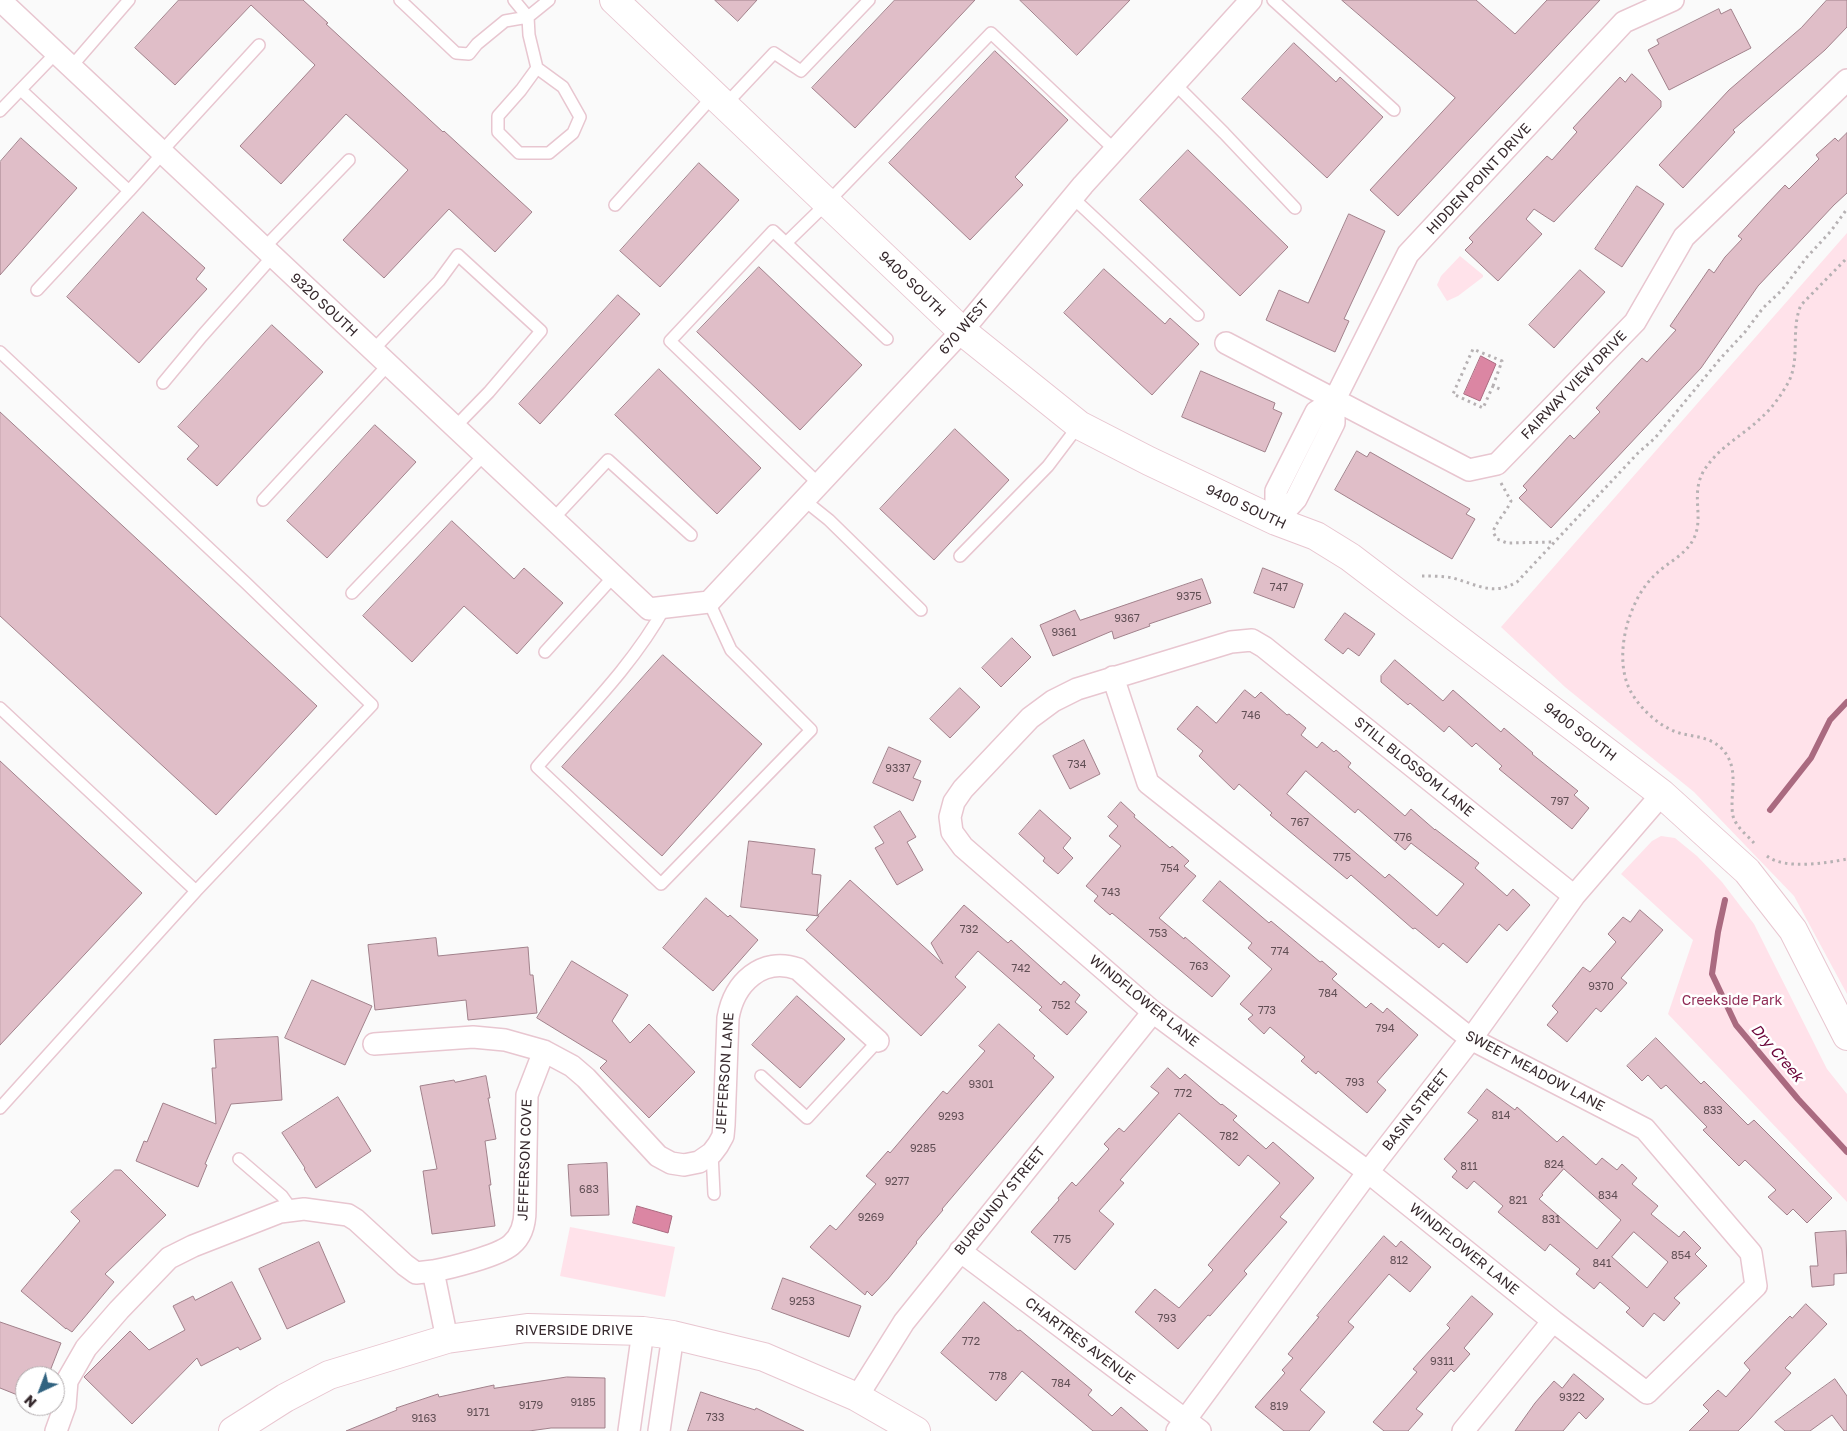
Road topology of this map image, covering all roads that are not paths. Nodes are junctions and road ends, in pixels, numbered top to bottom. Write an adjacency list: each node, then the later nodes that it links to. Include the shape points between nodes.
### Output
1 (0, 0): 13 (street, 9320 SOUTH)
2 (130, 0): 14 (lane)
3 (400, 0): 11 (lane, via 456,53 469,54 505,21)
4 (514, 0): 11 (lane)
5 (549, 0): 11 (lane)
6 (614, 0): 19 (street, 9400 SOUTH)
7 (869, 0): 19 (lane, via 801,71 774,53)
8 (1251, 0): 17 (street, 670 WEST)
9 (1273, 0): 20 (lane)
10 (1673, 0): 41 (street, HIDDEN POINT DRIVE, via 1624,22 1408,254)
11 (528, 17): 15 (lane)
12 (259, 44): 23 (lane)
13 (56, 53): 14 (street, 9320 SOUTH); 18 (lane)
14 (71, 67): 23 (street, 9320 SOUTH)
15 (537, 68): 15 (lane, via 498,116 498,132 519,153 548,153 574,133 580,117 563,87)
16 (1847, 80): 41 (street, FAIRWAY VIEW DRIVE, via 1684,237 1635,322 1498,464 1469,470)
17 (1174, 84): 22 (street, 670 WEST); 29 (lane)
18 (20, 90): 21 (lane); 25 (lane)
19 (720, 100): 27 (street, 9400 SOUTH); 28 (lane)
20 (1394, 110)
21 (0, 111)
22 (1115, 150): 26 (street, 670 WEST); 27 (lane, via 991,33)
23 (162, 152): 25 (lane); 31 (street, 9320 SOUTH)
24 (349, 160): 31 (lane)
25 (129, 191): 32 (lane)
26 (1072, 198): 33 (lane); 34 (street, 670 WEST)
27 (827, 203): 30 (lane); 34 (street, 9400 SOUTH)
28 (615, 205)
29 (1296, 208)
30 (786, 243): 35 (lane); 45 (lane, via 773,231 670,341)
31 (268, 253): 37 (street, 9320 SOUTH); 40 (lane)
32 (37, 290)
33 (1198, 315)
34 (962, 331): 42 (street, 9400 SOUTH); 45 (street, 670 WEST)
35 (886, 339)
36 (1226, 343): 41 (street, FAIRWAY VIEW DRIVE)
37 (373, 350): 39 (street, 9320 SOUTH); 43 (lane, via 458,255 541,331)
38 (0, 352): 62 (lane, via 372,705)
39 (388, 365): 43 (street, 9320 SOUTH); 46 (lane)
40 (163, 383)
41 (1334, 401): 49 (street, HIDDEN POINT DRIVE, via 1334,423 1296,499)
42 (1079, 425): 49 (street, 9400 SOUTH); 51 (lane, via 1048,466)
43 (455, 427): 44 (street, 9320 SOUTH)
44 (484, 455): 48 (street, 9320 SOUTH); 53 (lane)
45 (819, 484): 47 (street, 670 WEST)
46 (263, 500)
47 (804, 500): 54 (street, 670 WEST); 56 (lane, via 829,520)
48 (553, 520): 50 (lane, via 608,460); 52 (street, 9320 SOUTH)
49 (1276, 521): 61 (street, 9400 SOUTH, via 1316,536 1350,557)
50 (691, 535)
51 (960, 556)
52 (614, 576): 55 (street, 9320 SOUTH); 58 (lane)
53 (352, 593)
54 (709, 602): 55 (street); 55 (lane, via 731,650 812,730 661,884 536,767 635,654 653,629)
55 (657, 608)
56 (921, 610)
57 (1252, 640): 59 (street, WINDFLOWER LANE, via 1231,642); 63 (street, STILL BLOSSOM LANE)
58 (545, 652)
59 (1113, 677): 64 (street, WINDFLOWER LANE, via 1077,689 1030,718 958,796 950,817 952,832 963,847); 66 (street, SWEET MEADOW LANE, via 1148,782)
60 (0, 708): 62 (lane)
61 (1662, 794): 63 (street, BASIN STREET); 65 (street, 9400 SOUTH, via 1748,871 1793,930)
62 (196, 891): 71 (lane)
63 (1574, 896): 66 (street, BASIN STREET)
64 (1152, 1012): 74 (street, WINDFLOWER LANE); 77 (street, BURGUNDY STREET)
65 (1847, 1036)
66 (1471, 1039): 74 (street, BASIN STREET); 83 (street, SWEET MEADOW LANE, via 1645,1129 1751,1252 1756,1286)
67 (878, 1041): 70 (lane, via 807,1118); 72 (street, JEFFERSON LANE, via 798,969 786,965 760,969 731,1003 723,1136)
68 (374, 1044): 69 (street, via 473,1037 505,1040)
69 (544, 1051): 72 (street, via 572,1066 586,1078 658,1156 684,1166 699,1162); 78 (street, JEFFERSON COVE, via 527,1095 525,1217 519,1236 500,1252)
70 (761, 1076)
71 (3, 1099)
72 (712, 1153): 75 (lane)
73 (239, 1159): 76 (lane, via 282,1196)
74 (1368, 1172): 79 (street, WINDFLOWER LANE); 85 (street, BASIN STREET)
75 (714, 1194)
76 (292, 1210): 78 (street, via 348,1215 416,1273); 86 (street, via 169,1258 86,1348 67,1381 65,1406)
77 (960, 1251): 84 (street, BURGUNDY STREET, via 904,1322); 85 (street, CHARTRES AVENUE)
78 (433, 1271): 82 (street)
79 (1553, 1321): 83 (street, WINDFLOWER LANE); 91 (street)
80 (642, 1330): 81 (street, RIVERSIDE DRIVE); 82 (street, RIVERSIDE DRIVE, via 527,1328); 88 (street)
81 (673, 1335): 84 (street, RIVERSIDE DRIVE, via 764,1357); 89 (street)
82 (447, 1339): 87 (street, RIVERSIDE DRIVE, via 329,1375)
83 (1647, 1393)
84 (857, 1397): 90 (street, RIVERSIDE DRIVE)
85 (1188, 1427)
86 (56, 1431)
87 (233, 1431)
88 (629, 1431)
89 (659, 1431)
90 (916, 1431)
91 (1463, 1431)

